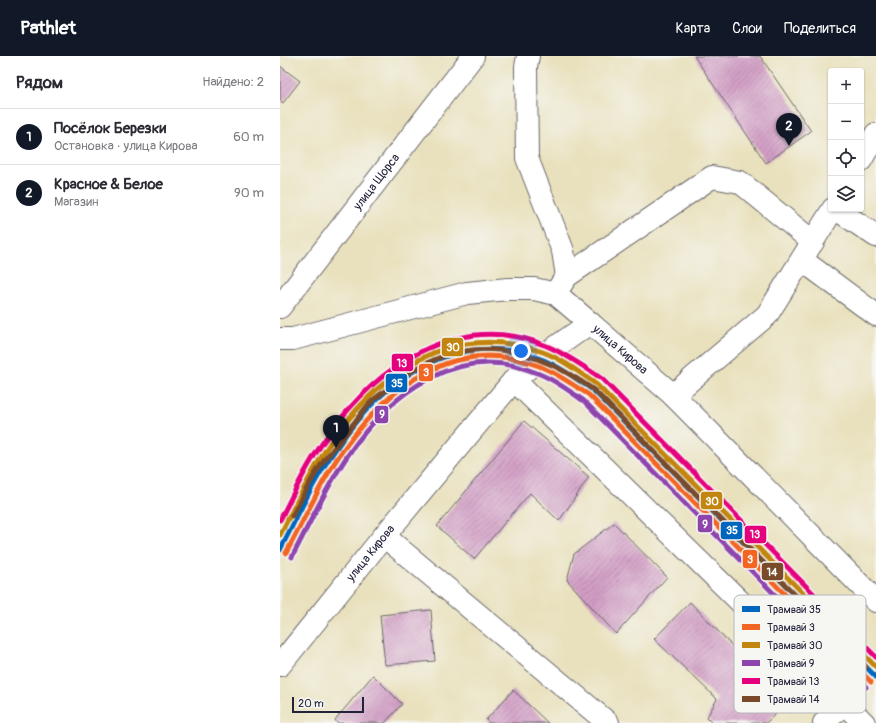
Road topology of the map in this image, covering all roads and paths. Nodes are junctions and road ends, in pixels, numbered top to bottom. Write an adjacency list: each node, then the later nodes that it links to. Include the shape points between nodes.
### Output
1 (472, 56): 11 (street, улица Щорса)
2 (528, 56): 9 (street, via 527,158 563,251)
3 (876, 134): 4 (street)
4 (864, 155)
5 (832, 212): 8 (street)
6 (839, 212): 7 (street)
7 (876, 236)
8 (808, 251): 9 (street, via 740,182 712,176); 12 (street); 16 (street, via 767,315)
9 (567, 276): 10 (street)
10 (556, 294): 13 (street); 14 (street, via 534,289 467,293)
11 (280, 307)
12 (876, 315)
13 (590, 323): 15 (street, улица Кирова); 16 (street, улица Кирова)
14 (284, 343)
15 (514, 380): 17 (street, улица Кирова); 18 (street)
16 (673, 395): 19 (street, улица Кирова)
17 (384, 536): 20 (street, улица Кирова); 23 (street)
18 (734, 595)
19 (876, 601)
20 (280, 665)
21 (834, 713): 24 (street)
22 (854, 713): 25 (street)
23 (608, 723)
24 (824, 723)
25 (864, 723)

